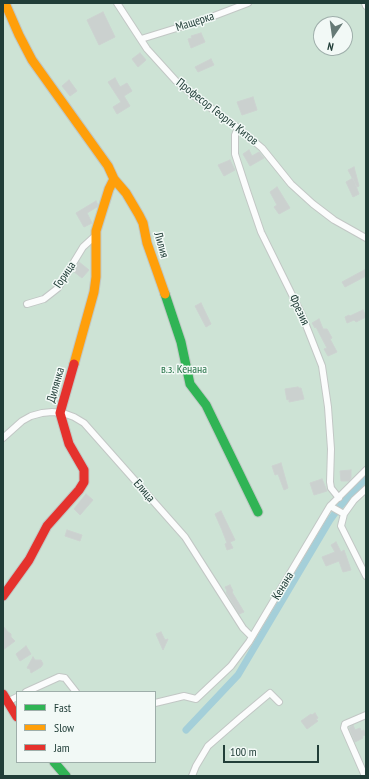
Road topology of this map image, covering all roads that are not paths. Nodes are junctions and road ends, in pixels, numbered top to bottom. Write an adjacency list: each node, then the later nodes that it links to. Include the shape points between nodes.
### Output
1 (5, 3): 8 (street, Лилия, via 32,60 108,166)
2 (116, 3): 6 (street, Професор Георги Китов)
3 (248, 3): 6 (street, Мащерка)
4 (365, 3): 5 (street)
5 (366, 6)
6 (140, 39): 7 (street, Професор Георги Китов, via 192,95)
7 (238, 128): 10 (street, Професор Георги Китов, via 262,148 291,184 313,204 334,220); 16 (street, Фрезия, via 235,135 235,154 249,198 261,232 302,315 322,366 332,449 330,482 331,488)
8 (114, 179): 9 (street, Дилянка); 18 (street, Лилия, via 132,202 143,223 147,244 182,342 190,384 206,405)
9 (95, 236): 11 (street, Горица, via 83,247 58,288 44,299); 12 (street, Дилянка, via 94,292)
10 (366, 238)
11 (27, 304)
12 (60, 413): 13 (street, Елица, via 47,412 31,416 17,424); 21 (street, Дилянка, via 69,444 84,470 84,482 47,526 29,560); 22 (street, Елица, via 74,417 87,426 185,537 243,628)
13 (3, 438)
14 (366, 470): 16 (street, Кенана)
15 (366, 488): 19 (street)
16 (339, 498): 17 (street, Кенана)
17 (330, 506): 19 (street); 22 (street, Кенана)
18 (258, 512)
19 (344, 514): 20 (street, via 342,526)
20 (366, 576)
21 (3, 596)
22 (252, 637): 28 (street, Кенана, via 227,670 196,699 184,696)
23 (28, 691): 24 (street, via 59,677 65,678)
24 (75, 691)
25 (16, 697): 26 (street)
26 (5, 698): 29 (street)
27 (279, 702): 33 (street, via 270,693 239,719 208,746)
28 (156, 703)
29 (16, 715)
30 (366, 715): 34 (street, via 345,724 344,728)
31 (55, 763): 32 (street)
32 (66, 776)
33 (192, 776)
34 (364, 776)

